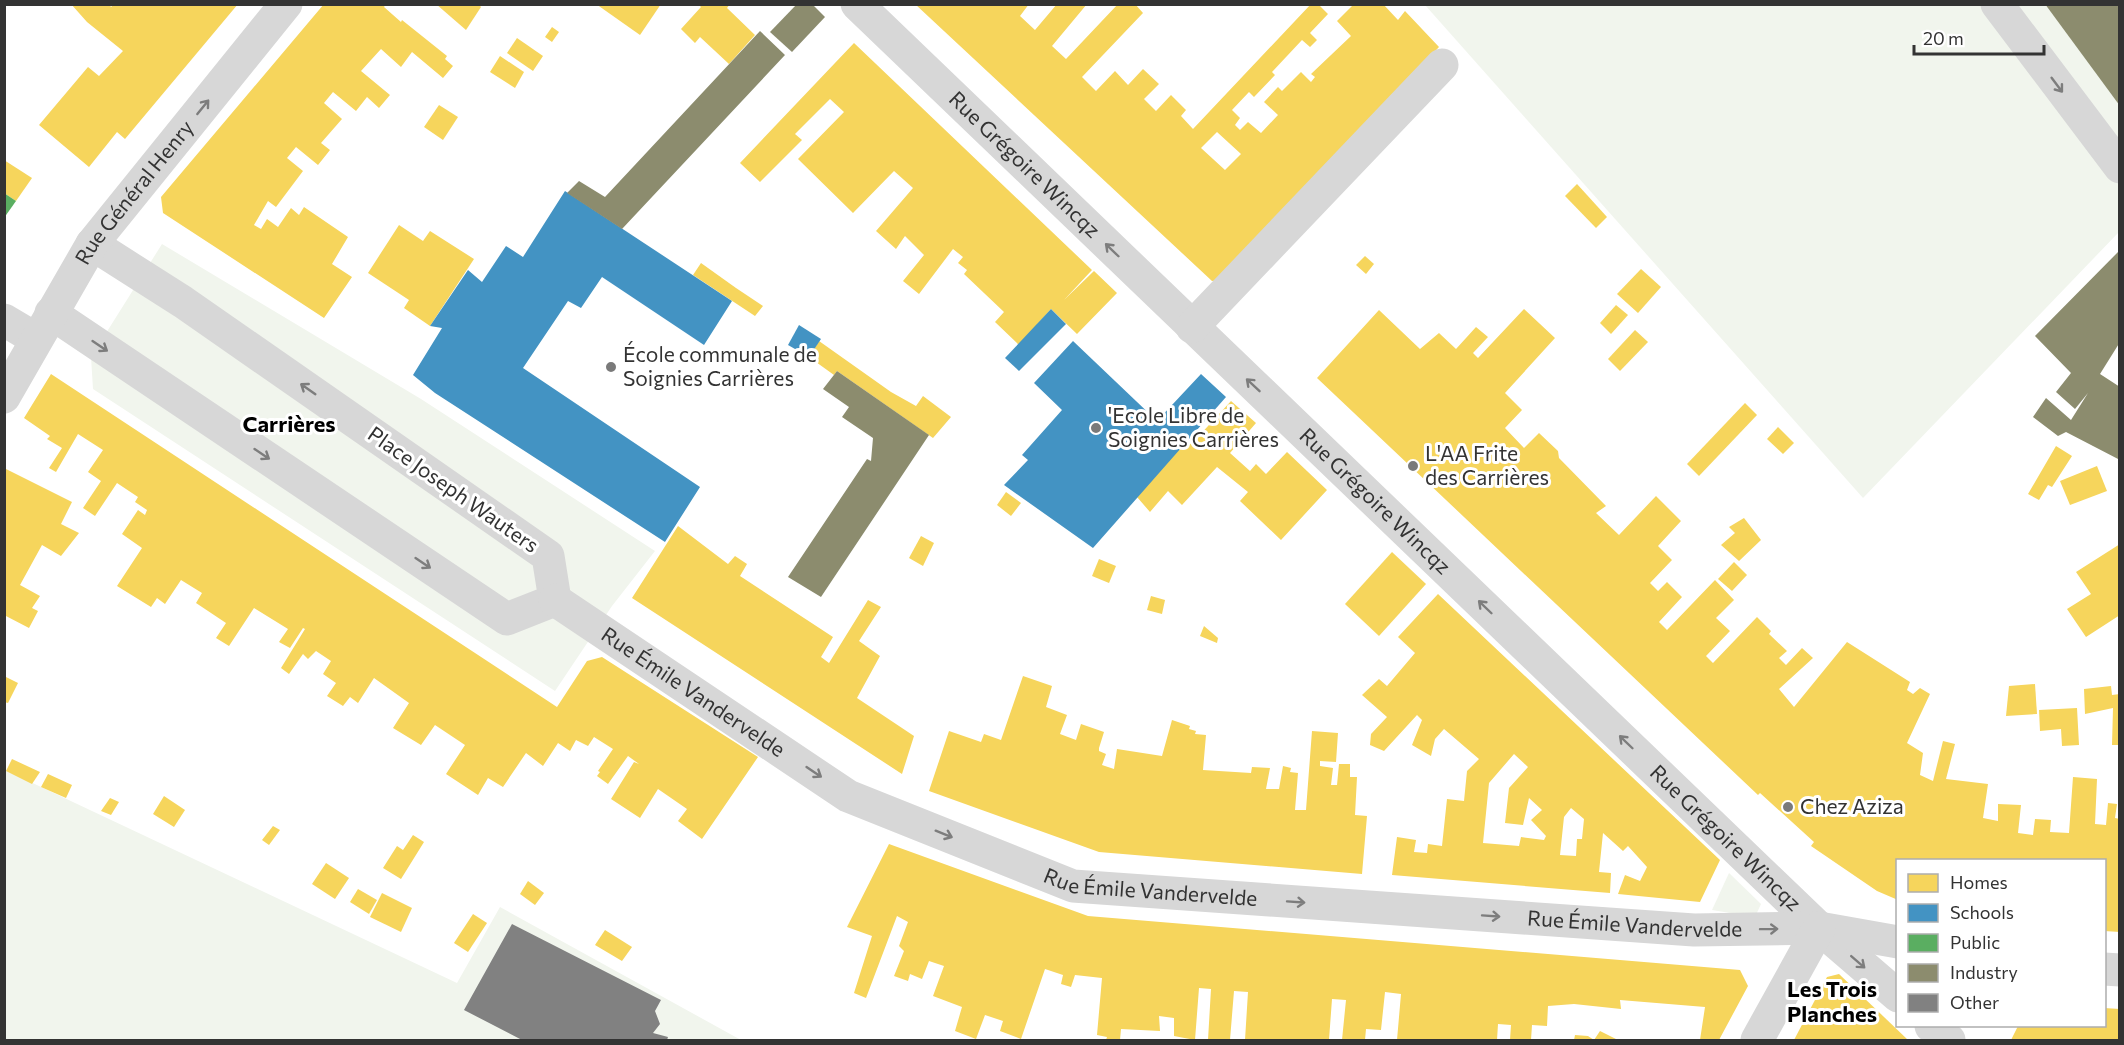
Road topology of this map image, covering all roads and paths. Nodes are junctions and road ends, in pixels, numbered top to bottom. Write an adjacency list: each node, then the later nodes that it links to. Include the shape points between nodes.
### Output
1 (286, 4): 6 (street, Rue Général Henry, one-way to 1)
2 (857, 4): 9 (street, Rue Grégoire Wincqz, one-way to 2)
3 (1997, 4): 5 (street, one-way to 5)
4 (1442, 65): 9 (street)
5 (2120, 167)
6 (92, 244): 8 (street, Rue Général Henry); 11 (street, Place Joseph Wauters, one-way to 6, via 548,556 183,302)
7 (4, 320): 8 (street)
8 (44, 326): 10 (street, Rue Général Henry); 11 (street, one-way to 11, via 507,619)
9 (1192, 327): 12 (street, Rue Grégoire Wincqz, one-way to 9)
10 (4, 397)
11 (555, 600): 12 (street, Rue Émile Vandervelde, one-way to 12, via 849,796 1073,886 1694,930)
12 (1819, 928): 13 (street, Rue Émile Vandervelde); 14 (street, Rue Grégoire Wincqz, one-way to 14); 16 (street)
13 (1896, 942)
14 (1896, 994)
15 (1932, 1027): 17 (street)
16 (1757, 1041)
17 (1948, 1041)

